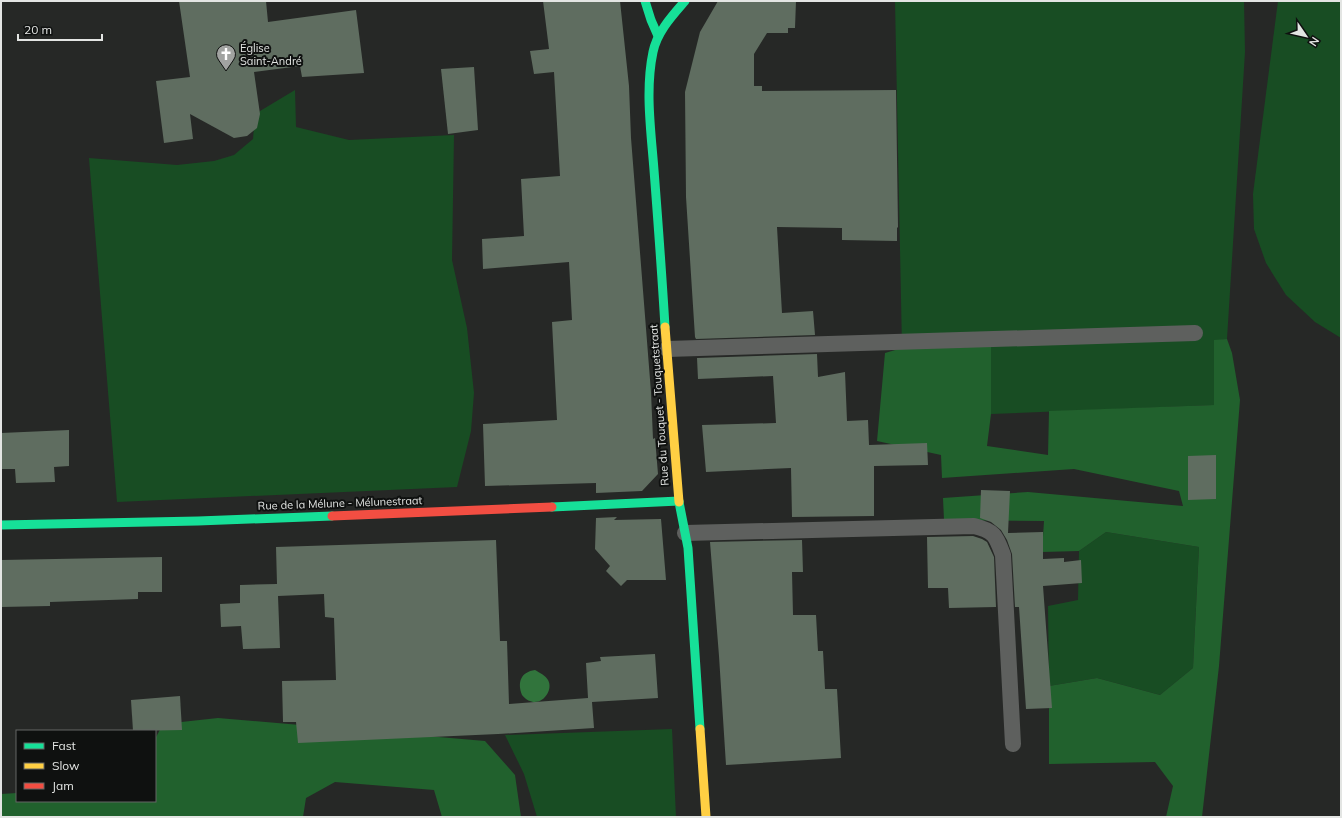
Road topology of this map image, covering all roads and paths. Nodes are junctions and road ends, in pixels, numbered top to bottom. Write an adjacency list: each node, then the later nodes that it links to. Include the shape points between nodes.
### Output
1 (645, 1): 3 (main road)
2 (686, 1): 3 (main road, Rue du Touquet - Touquetstraat)
3 (658, 36): 5 (main road, Rue du Touquet - Touquetstraat, via 649,84)
4 (1194, 333): 5 (lane)
5 (666, 349): 6 (main road, Rue du Touquet - Touquetstraat)
6 (679, 501): 7 (main road, Rue de la Mélune - Mélunestraat, via 198,521); 8 (main road, Rue du Touquet - Touquetstraat)
7 (1, 525)
8 (685, 533): 9 (lane, via 974,526 986,529 997,538 1003,555); 10 (main road, Rue du Touquet - Touquetstraat)
9 (1013, 744)
10 (706, 817)

